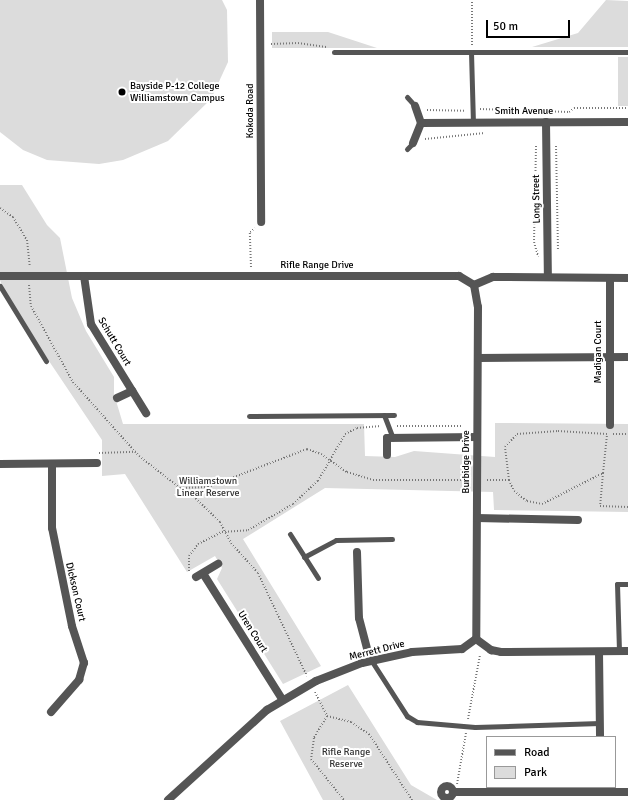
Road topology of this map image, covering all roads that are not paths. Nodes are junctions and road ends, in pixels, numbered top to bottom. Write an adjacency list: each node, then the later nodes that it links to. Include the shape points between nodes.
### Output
1 (260, 0): 12 (street, Kokoda Road)
2 (334, 52): 3 (lane)
3 (471, 52): 4 (lane); 7 (lane)
4 (628, 52)
5 (407, 97): 6 (lane)
6 (415, 106): 10 (street)
7 (473, 122): 8 (street, Smith Avenue); 10 (street, Smith Avenue)
8 (546, 122): 9 (street, Smith Avenue); 13 (street, Long Street)
9 (628, 122)
10 (421, 123): 11 (street)
11 (412, 144)
12 (261, 222)
13 (548, 275): 16 (street); 19 (street, via 493,277)
14 (0, 276): 15 (street, Rifle Range Drive)
15 (84, 276): 19 (street, Rifle Range Drive, via 459,276); 24 (street, Schutt Court, via 86,306 91,324)
16 (610, 278): 17 (street); 20 (street, Madigan Court)
17 (628, 278)
18 (0, 286): 23 (lane)
19 (474, 286): 22 (street, Burbidge Drive, via 478,307)
20 (609, 356): 21 (street); 22 (street); 30 (street, Madigan Court)
21 (628, 357)
22 (478, 358): 31 (street, Burbidge Drive)
23 (46, 361)
24 (132, 391): 25 (street); 26 (street, Schutt Court)
25 (117, 398)
26 (146, 413)
27 (384, 415): 28 (lane); 29 (lane); 32 (lane)
28 (394, 415)
29 (249, 416)
30 (610, 425)
31 (477, 437): 32 (street); 37 (street, Burbidge Drive)
32 (393, 438): 33 (street, via 387,438)
33 (387, 455)
34 (97, 463): 36 (street)
35 (0, 464): 36 (street)
36 (52, 464): 53 (street, Dickson Court, via 52,528 72,626 84,663 79,680)
37 (477, 518): 38 (street); 47 (street, Burbidge Drive)
38 (578, 520)
39 (290, 534): 43 (lane)
40 (392, 539): 41 (lane)
41 (357, 541): 42 (lane); 43 (lane, via 334,540)
42 (357, 552): 51 (street, via 359,618)
43 (304, 556): 45 (lane)
44 (218, 564): 52 (street, Uren Court, via 200,576)
45 (318, 578)
46 (628, 584): 48 (lane, via 617,584)
47 (476, 639): 50 (street, via 491,650 501,652); 51 (street, Merrett Drive, via 462,649 417,652)
48 (619, 651): 49 (street); 50 (street)
49 (628, 651)
50 (599, 652): 54 (street)
51 (370, 660): 52 (street, Merrett Drive, via 311,684); 54 (lane, via 413,721 473,726)
52 (282, 700): 60 (street, Merrett Drive, via 256,718)
53 (51, 712)
54 (600, 723): 55 (street)
55 (600, 736)
56 (452, 792): 59 (street, via 516,790)
57 (628, 792): 58 (street)
58 (600, 793): 59 (street)
59 (546, 797)
60 (168, 800)

